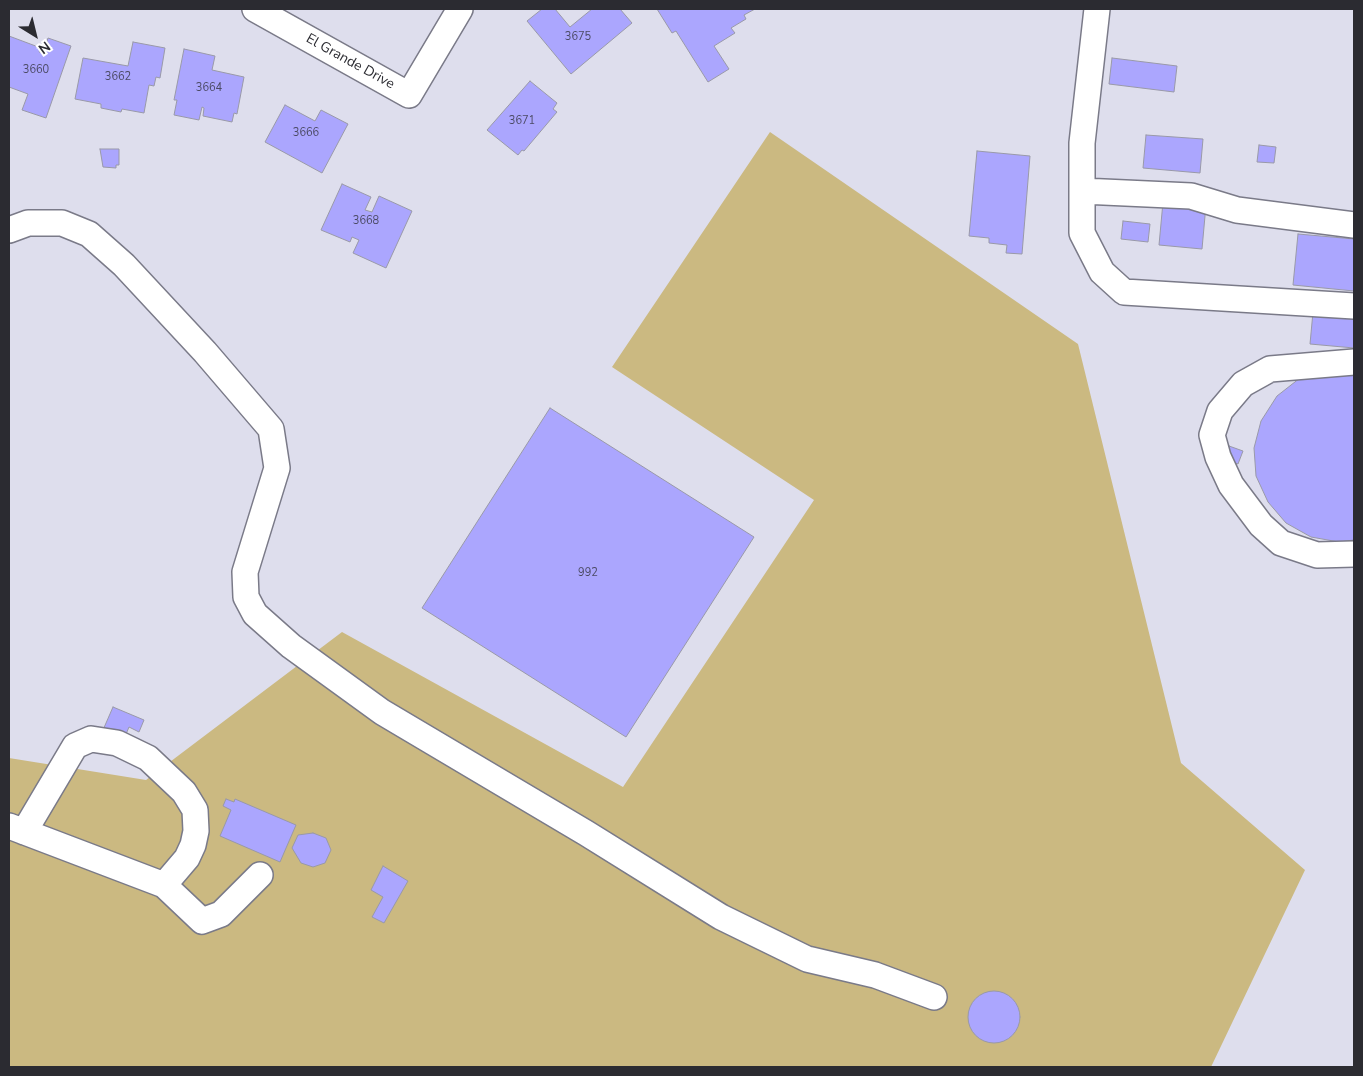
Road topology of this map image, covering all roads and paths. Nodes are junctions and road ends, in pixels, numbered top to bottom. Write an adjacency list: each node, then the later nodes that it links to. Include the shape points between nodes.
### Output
1 (255, 9): 2 (street, El Grande Drive, via 408,95)
2 (460, 9)
3 (1097, 9): 4 (street, via 1082,143)
4 (1082, 191): 5 (street, via 1191,196 1237,210); 7 (street, via 1082,233 1102,272 1124,292)
5 (1354, 225)
6 (9, 230): 13 (street, via 28,222 62,223 89,234 124,265 185,330 271,429 277,468 245,572 246,597 255,614 291,646 382,712 721,917 807,959 875,975)
7 (1354, 306)
8 (1354, 362): 9 (street, via 1270,369 1243,384 1220,411 1212,435 1231,485 1261,525 1281,543 1317,555)
9 (1354, 554)
10 (16, 829): 12 (street); 12 (street, via 75,746 91,738 116,743 148,758 184,792 195,810 193,845 187,858)
11 (260, 876): 12 (street, via 221,914 202,920)
12 (164, 885)
13 (934, 996)

